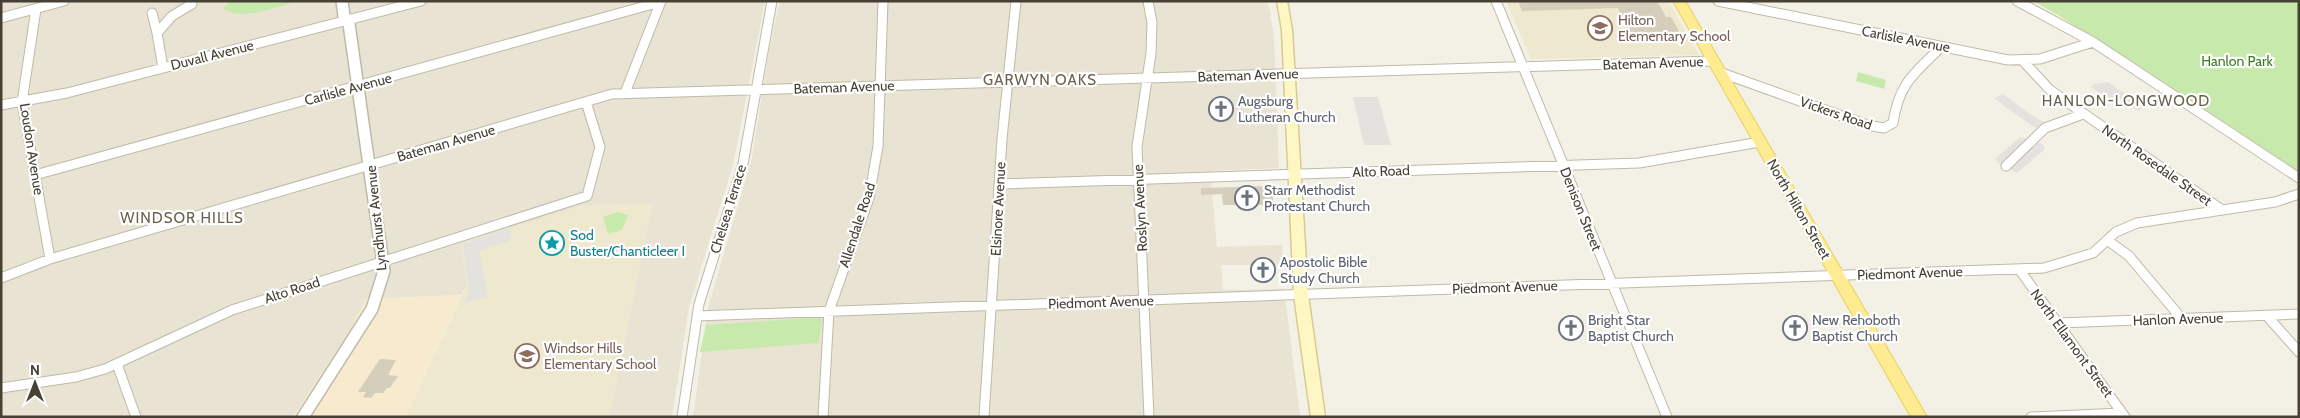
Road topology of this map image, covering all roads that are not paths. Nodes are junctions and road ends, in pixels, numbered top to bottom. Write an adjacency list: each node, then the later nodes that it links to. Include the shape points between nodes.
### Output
1 (64, 1): 15 (street)
2 (342, 1): 18 (street, Lyndhurst Avenue, via 344,16)
3 (421, 1): 18 (street, Duvall Avenue)
4 (772, 1): 31 (street, Chelsea Terrace)
5 (883, 1): 30 (street, Allendale Road)
6 (1016, 1): 28 (street, Elsinore Avenue)
7 (1148, 1): 27 (street, Roslyn Avenue, via 1152,38)
8 (1282, 1): 26 (main road)
9 (1496, 1): 24 (street, Denison Street)
10 (1678, 1): 23 (main road, North Hilton Street)
11 (1718, 1): 21 (street, Carlisle Avenue)
12 (2017, 1): 20 (street)
13 (660, 2): 29 (street, Carlisle Avenue); 32 (street)
14 (192, 4): 19 (street, via 172,16)
15 (36, 9): 17 (street); 33 (street, Loudon Avenue)
16 (152, 13): 19 (street)
17 (1, 18)
18 (348, 20): 25 (street, Duvall Avenue); 29 (street, Lyndhurst Avenue)
19 (157, 33): 25 (street)
20 (2093, 42): 22 (street, Carlisle Avenue, via 2053,56); 43 (street)
21 (1941, 47): 22 (street, Carlisle Avenue); 23 (street, Vickers Road, via 1903,86 1896,102 1895,118 1884,128 1866,125)
22 (2024, 61): 36 (street, North Rosedale Street, via 2040,82)
23 (1716, 66): 24 (street, Bateman Avenue); 37 (main road, North Hilton Street)
24 (1523, 67): 26 (street, Bateman Avenue); 39 (street, Denison Street)
25 (163, 68): 33 (street, Duvall Avenue)
26 (1289, 73): 27 (street, Bateman Avenue); 41 (main road)
27 (1147, 78): 28 (street, Bateman Avenue); 44 (street, Roslyn Avenue, via 1138,129)
28 (1007, 82): 30 (street, Bateman Avenue); 45 (street, Elsinore Avenue)
29 (358, 86): 38 (street, Lyndhurst Avenue); 42 (street, Carlisle Avenue)
30 (879, 86): 31 (street, Bateman Avenue); 58 (street, Allendale Road, via 880,126 869,198)
31 (756, 89): 32 (street, Bateman Avenue); 60 (street, Chelsea Terrace, via 741,171)
32 (625, 93): 34 (street, Bateman Avenue)
33 (22, 102): 35 (street, Duvall Avenue); 42 (street, Loudon Avenue)
34 (586, 102): 38 (street, Bateman Avenue); 50 (street, Alto Road, via 600,147 586,196)
35 (1, 105)
36 (2083, 114): 40 (street, via 2046,128); 47 (street, North Rosedale Street)
37 (1760, 142): 39 (street, Alto Road, via 1651,162); 52 (main road, North Hilton Street)
38 (370, 165): 49 (street, Bateman Avenue); 50 (street, Lyndhurst Avenue)
39 (1563, 165): 41 (street, Alto Road); 54 (street, Denison Street)
40 (2006, 166)
41 (1295, 174): 44 (street, Alto Road); 55 (main road)
42 (36, 175): 49 (street, Loudon Avenue)
43 (2299, 178)
44 (1138, 179): 45 (street, Alto Road); 56 (street, Roslyn Avenue)
45 (999, 184): 57 (street, Elsinore Avenue)
46 (2299, 194): 47 (street, Piedmont Avenue, via 2275,202)
47 (2222, 210): 48 (street, Piedmont Avenue, via 2137,223 2116,232)
48 (2107, 240): 51 (street, Piedmont Avenue, via 2093,252 2074,261 2044,268); 62 (street, via 2129,256)
49 (50, 259): 53 (street, Bateman Avenue)
50 (384, 260): 65 (street, Alto Road, via 205,320); 69 (street, Lyndhurst Avenue, via 382,282 371,309)
51 (2019, 269): 52 (street, Piedmont Avenue); 63 (street, North Ellamont Street)
52 (1838, 276): 54 (street, Piedmont Avenue); 76 (main road, North Hilton Street)
53 (1, 278)
54 (1612, 284): 55 (street, Piedmont Avenue); 75 (street, Denison Street)
55 (1301, 295): 56 (street, Piedmont Avenue); 74 (main road)
56 (1145, 300): 57 (street, Piedmont Avenue); 73 (street, Roslyn Avenue)
57 (993, 305): 58 (street, Piedmont Avenue); 72 (street, Elsinore Avenue)
58 (829, 311): 60 (street, Piedmont Avenue); 71 (street, Allendale Road)
59 (2299, 314): 61 (street, Hanlon Avenue)
60 (697, 316): 70 (street, Chelsea Terrace)
61 (2267, 316): 62 (street, Hanlon Avenue); 64 (street)
62 (2182, 319): 63 (street, Hanlon Avenue)
63 (2058, 323): 67 (street, North Ellamont Street)
64 (2299, 352)
65 (117, 364): 66 (street, Alto Road); 68 (street)
66 (1, 388)
67 (2123, 415): 77 (street)
68 (136, 417)
69 (303, 417)
70 (682, 417)
71 (823, 417)
72 (984, 417)
73 (1149, 417)
74 (1318, 417)
75 (1667, 417)
76 (1919, 417)
77 (2031, 417)

